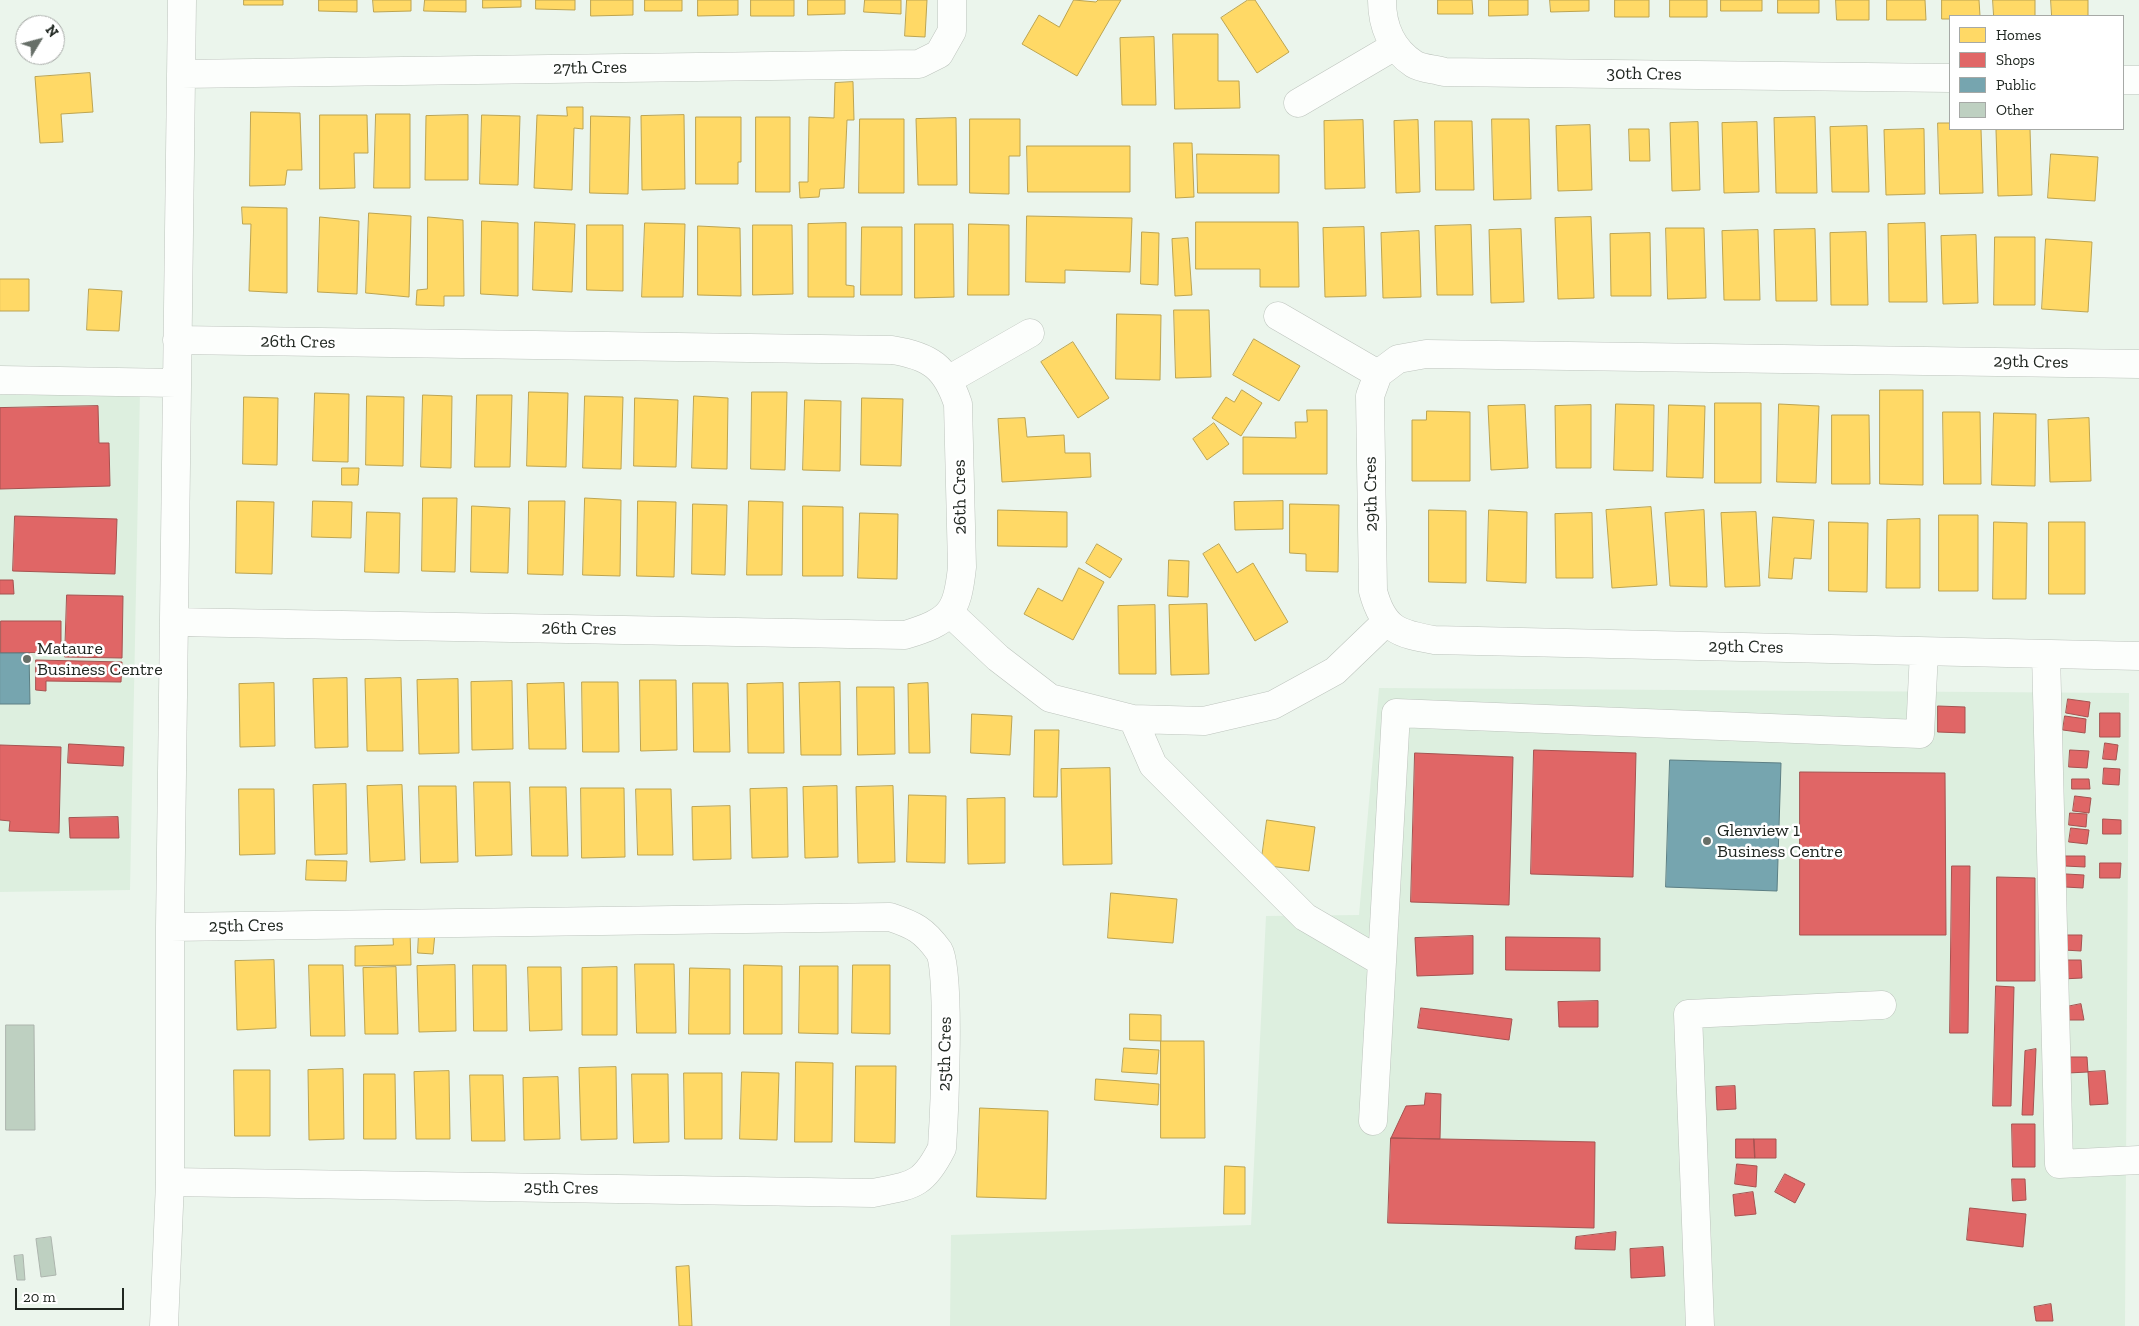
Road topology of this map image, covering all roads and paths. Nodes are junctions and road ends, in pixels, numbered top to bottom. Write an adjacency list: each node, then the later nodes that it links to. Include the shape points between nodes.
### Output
1 (182, 0): 5 (street)
2 (952, 0): 5 (street, 27th Cres, via 952,31 940,54 919,64)
3 (1382, 0): 4 (street, 30th Cres, via 1385,28)
4 (1395, 46): 6 (street, 30th Cres, via 1415,64 1444,72); 9 (street)
5 (181, 74): 12 (street)
6 (1949, 78)
7 (2124, 80): 8 (street)
8 (2139, 80)
9 (1298, 103)
10 (1278, 316): 14 (street)
11 (1030, 333): 16 (street)
12 (177, 340): 16 (street, 26th Cres, via 892,350 916,354 938,368); 17 (street)
13 (2139, 364): 14 (street, 29th Cres, via 1426,354 1398,359)
14 (1378, 374): 20 (street, 29th Cres, via 1370,396 1373,591)
15 (0, 380): 17 (street)
16 (948, 380): 18 (street, 26th Cres, via 958,404 962,566 959,593)
17 (176, 382): 19 (street)
18 (950, 613): 19 (street, 26th Cres, via 934,626 905,635); 24 (street, via 998,658 1050,698)
19 (174, 622): 25 (street)
20 (1386, 622): 21 (street, 29th Cres, via 1406,635 1434,640); 24 (street, via 1335,671 1273,705 1204,721)
21 (1924, 652): 22 (street, 29th Cres); 26 (street, via 1920,734 1396,713)
22 (2046, 654): 23 (street, 29th Cres); 29 (street, via 2059,1164)
23 (2139, 656)
24 (1133, 719): 26 (street, via 1153,765 1305,917)
25 (170, 927): 30 (street); 30 (street, 25th Cres, via 890,917 917,926 940,952 945,982 942,1148 930,1171 911,1186 873,1193)
26 (1382, 962): 28 (street)
27 (1882, 1005): 32 (street, via 1688,1014)
28 (1373, 1122)
29 (2139, 1160)
30 (170, 1182): 31 (street)
31 (164, 1326)
32 (1700, 1326)

